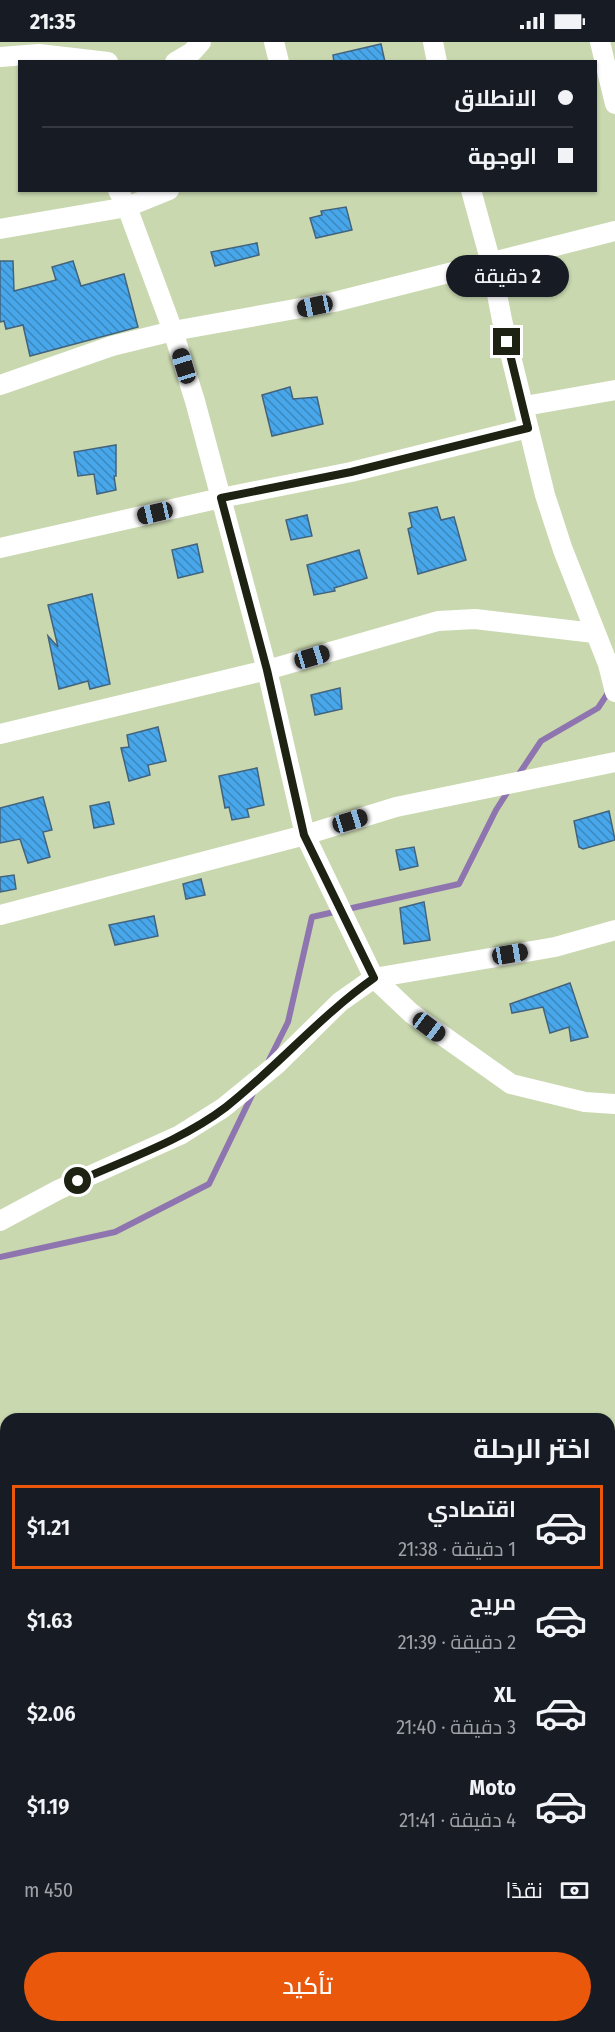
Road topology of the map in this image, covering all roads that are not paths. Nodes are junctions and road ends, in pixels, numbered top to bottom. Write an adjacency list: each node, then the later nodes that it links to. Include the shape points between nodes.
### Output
1 (201, 42): 8 (street)
2 (274, 42): 9 (street)
3 (433, 42): 10 (street)
4 (600, 42): 11 (street)
5 (40, 52): 6 (street); 7 (street)
6 (0, 57)
7 (94, 60)
8 (178, 60)
9 (278, 60)
10 (437, 60)
11 (609, 61): 12 (street)
12 (615, 104)
13 (159, 192): 15 (street)
14 (472, 192): 18 (street)
15 (122, 199): 16 (street); 19 (street)
16 (0, 229)
17 (615, 231): 18 (street)
18 (491, 263): 19 (street, via 323,304); 22 (street)
19 (173, 332): 20 (street, via 112,346); 24 (street)
20 (0, 385)
21 (615, 390): 22 (street)
22 (525, 406): 23 (street)
23 (528, 428): 24 (street, via 351,472); 26 (street, via 545,495)
24 (221, 498): 25 (street); 28 (street)
25 (0, 548)
26 (594, 633): 27 (street); 28 (street, via 475,620 438,621)
27 (611, 658): 29 (street)
28 (267, 670): 30 (street); 32 (street)
29 (615, 692)
30 (0, 734)
31 (615, 762): 32 (street, via 396,807)
32 (304, 835): 33 (street); 35 (street)
33 (0, 915)
34 (615, 930): 35 (street, via 555,947)
35 (374, 978): 36 (street, via 411,1013 511,1084 585,1102); 37 (street, via 340,1002 276,1065 224,1108 180,1135)
36 (615, 1104)
37 (0, 1221)

